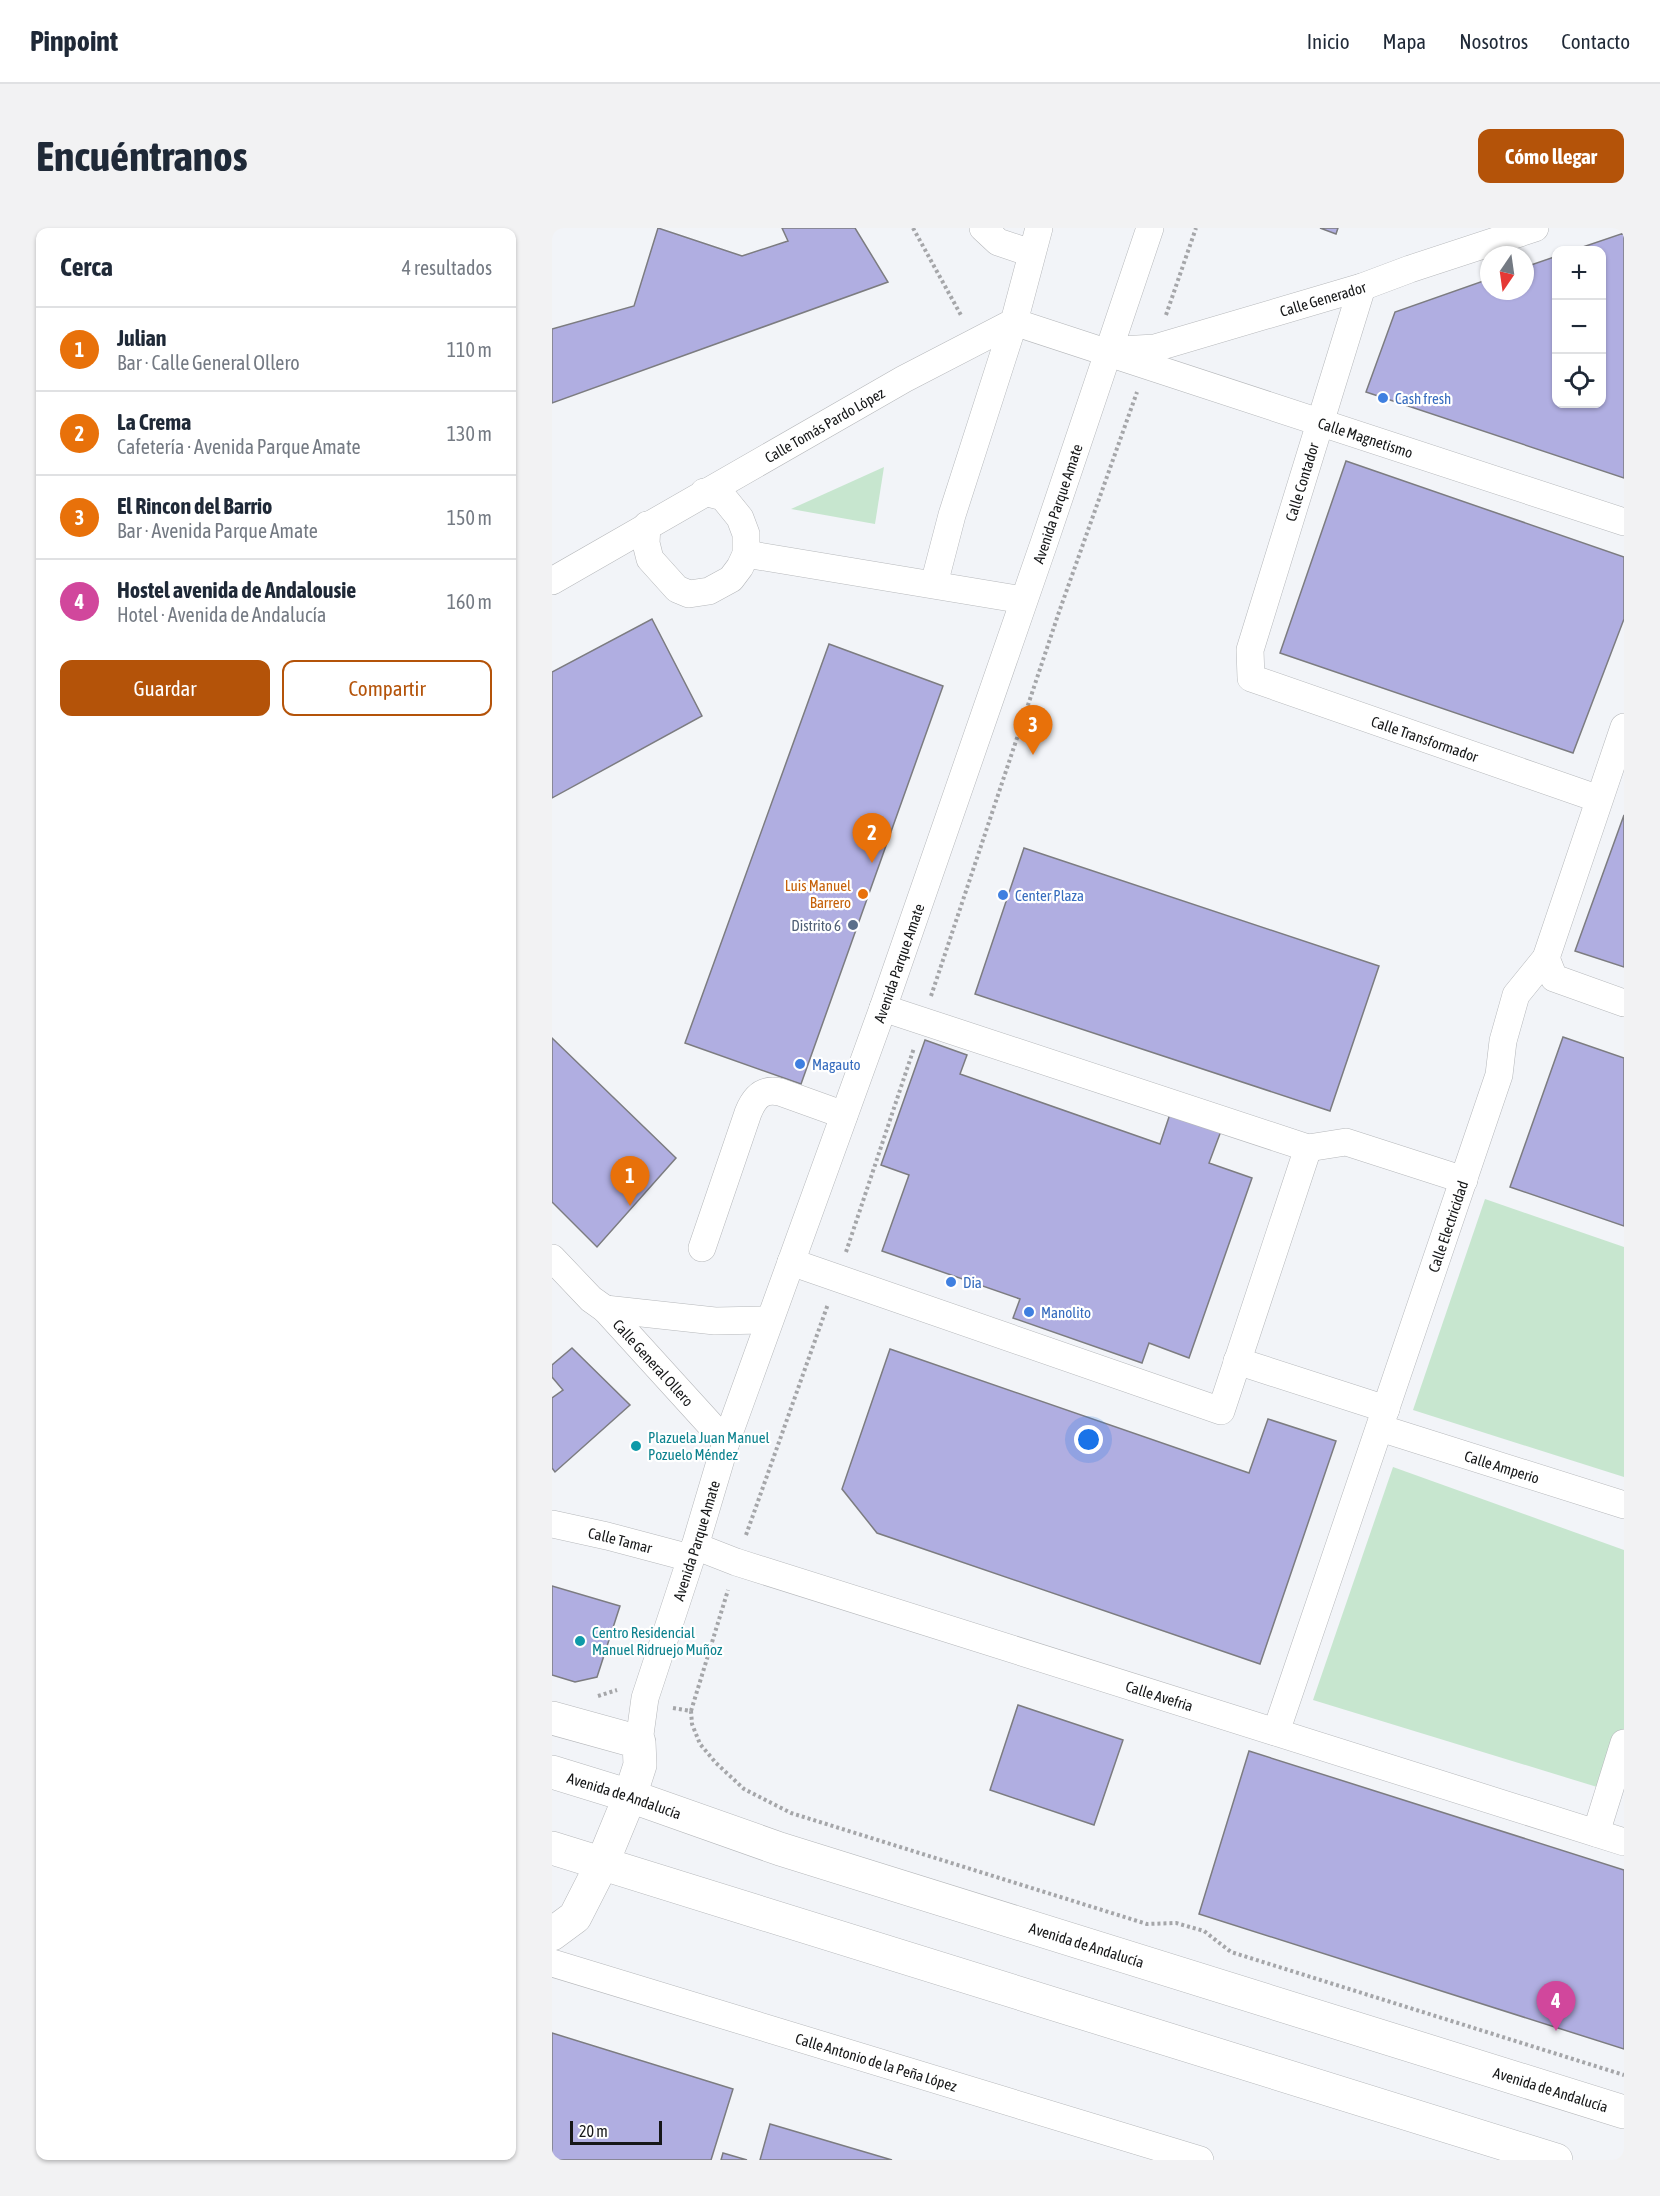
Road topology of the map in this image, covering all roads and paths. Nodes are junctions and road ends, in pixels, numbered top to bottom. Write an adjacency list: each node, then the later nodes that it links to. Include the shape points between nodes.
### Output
1 (913, 228): 9 (path)
2 (983, 228): 6 (street, via 998,242)
3 (1150, 228): 10 (street, Avenida Parque Amate)
4 (1196, 228): 11 (path)
5 (1535, 228): 7 (street, Calle Generador)
6 (1035, 240): 8 (street)
7 (1362, 287): 11 (street, Calle Generador); 12 (street, Calle Contador)
8 (1014, 322): 9 (street, Calle Tomás Pardo López); 10 (street, Calle Magnetismo); 18 (street)
9 (975, 342): 13 (street, Calle Tomás Pardo López)
10 (1107, 351): 11 (street, Calle Magnetismo); 19 (street, Avenida Parque Amate)
11 (1151, 357): 12 (street, Calle Magnetismo); 26 (path, via 1059,612)
12 (1320, 422): 14 (street, Calle Magnetismo); 20 (street, Calle Contador, via 1250,650)
13 (704, 492): 15 (street, Calle Tomás Pardo López); 16 (street, via 723,497 741,518)
14 (1624, 522)
15 (647, 525): 16 (street, via 646,543 652,563 677,589 689,594 709,591 731,579); 17 (street, Calle Tomás Pardo López)
16 (746, 554): 18 (street)
17 (552, 581)
18 (934, 584): 19 (street)
19 (1023, 600): 25 (street, Avenida Parque Amate)
20 (1251, 678): 22 (street, Calle Transformador)
21 (1624, 727): 22 (street, Calle Electricidad)
22 (1599, 800): 23 (street, Calle Electricidad)
23 (1546, 957): 24 (street, via 1554,978); 29 (street, Calle Electricidad, via 1516,995 1503,1041 1499,1076)
24 (1624, 1003)
25 (883, 1008): 26 (street); 27 (street, Avenida Parque Amate)
26 (923, 1021): 28 (street); 33 (path)
27 (844, 1115): 30 (street, via 780,1092 760,1094 748,1113); 32 (street, Avenida Parque Amate)
28 (1308, 1148): 29 (street, via 1346,1142); 36 (street)
29 (1464, 1180): 37 (street, Calle Electricidad)
30 (702, 1248)
31 (552, 1258): 34 (street, Calle General Ollero)
32 (791, 1262): 33 (street); 35 (street, Avenida Parque Amate)
33 (837, 1278): 36 (street, via 1221,1411); 42 (path)
34 (605, 1309): 35 (street, Calle General Ollero, via 715,1322); 38 (street, Calle General Ollero)
35 (769, 1320): 38 (street, Avenida Parque Amate)
36 (1237, 1361): 37 (street, Calle Amperio)
37 (1383, 1418): 39 (street, Calle Amperio); 47 (street, Calle Electricidad)
38 (726, 1442): 41 (street, Avenida Parque Amate)
39 (1624, 1505)
40 (552, 1524): 41 (street, Calle Tamar)
41 (693, 1552): 42 (street, Calle Avefria); 43 (street, Avenida Parque Amate)
42 (736, 1562): 45 (path); 47 (street, Calle Avefria)
43 (645, 1698): 46 (street, via 621,1722); 48 (street, Avenida Parque Amate)
44 (672, 1708): 45 (path)
45 (691, 1710): 58 (path, via 700,1744 716,1763 744,1790 791,1813 1147,1924 1176,1923 1204,1931 1232,1952)
46 (563, 1722): 48 (main road)
47 (1276, 1732): 52 (street, Calle Avefria)
48 (639, 1742): 51 (main road, via 640,1766)
49 (1624, 1743): 52 (street)
50 (552, 1772): 51 (main road, Avenida de Andalucía)
51 (630, 1796): 55 (main road); 59 (main road, Avenida de Andalucía, via 780,1849)
52 (1596, 1833): 53 (street, Calle Avefria)
53 (1624, 1842)
54 (552, 1848): 55 (main road)
55 (602, 1864): 56 (main road, via 575,1917); 61 (main road)
56 (552, 1934)
57 (552, 1963): 60 (street, Calle Antonio de la Peña López)
58 (1624, 2075)
59 (1624, 2112)
60 (1200, 2160)
61 (1556, 2160)

